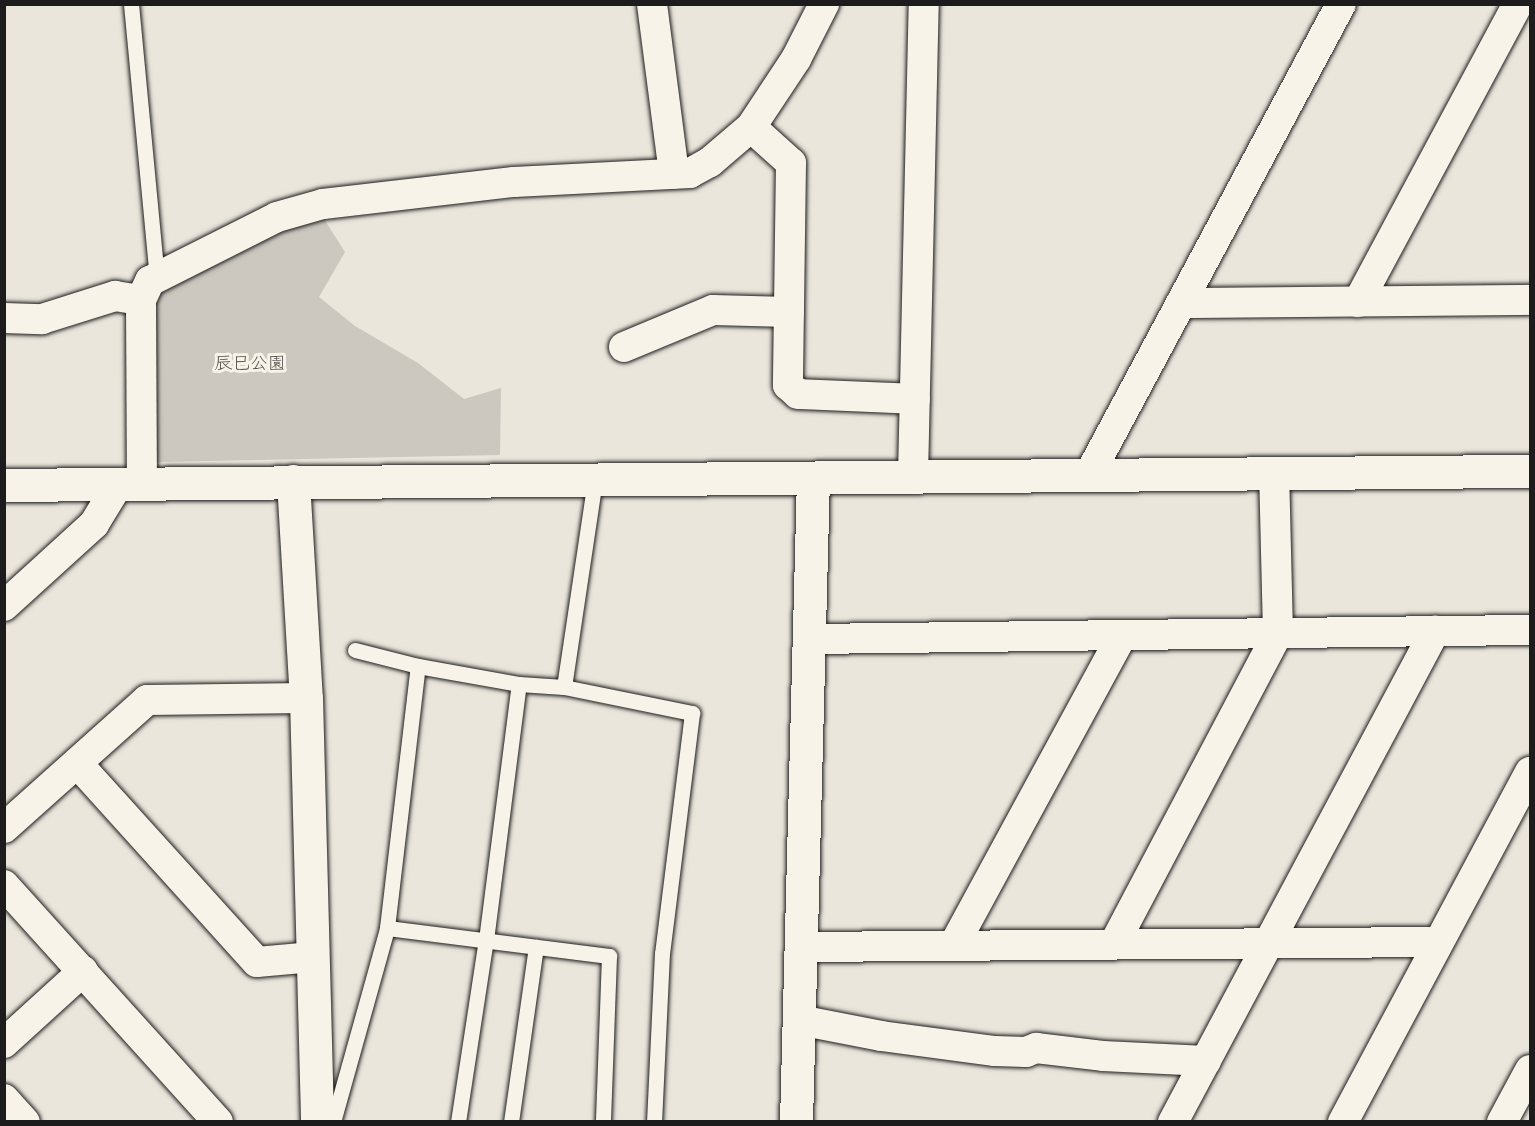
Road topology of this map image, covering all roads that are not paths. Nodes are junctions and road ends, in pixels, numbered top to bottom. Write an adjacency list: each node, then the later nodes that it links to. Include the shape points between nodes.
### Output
1 (131, 4): 9 (lane)
2 (652, 4): 8 (street)
3 (824, 4): 7 (street, via 796,59)
4 (924, 4): 16 (street)
5 (1341, 4): 12 (street)
6 (1518, 4): 11 (street)
7 (751, 127): 8 (street, via 710,162 690,172); 13 (street, via 791,163)
8 (674, 174): 9 (street, via 514,182 323,204 278,217)
9 (149, 289): 14 (street, via 42,319); 24 (street)
10 (1529, 297): 11 (street)
11 (1358, 302): 12 (street)
12 (1181, 303): 19 (street)
13 (789, 312): 15 (street, via 713,309); 16 (street, via 788,385 798,394)
14 (4, 318)
15 (624, 347)
16 (915, 399): 20 (street)
17 (1530, 471): 18 (street)
18 (1274, 473): 19 (street); 29 (street)
19 (1089, 475): 20 (street)
20 (913, 476): 21 (street)
21 (813, 479): 22 (street); 31 (street)
22 (595, 480): 23 (street); 35 (lane)
23 (293, 481): 24 (street); 36 (street)
24 (131, 483): 25 (street); 26 (street, via 94,524)
25 (4, 485)
26 (4, 606)
27 (1530, 630): 28 (street)
28 (1435, 632): 29 (street); 45 (street)
29 (1278, 633): 30 (street); 46 (street)
30 (1122, 635): 31 (street); 44 (street)
31 (810, 639): 48 (street)
32 (355, 650): 33 (lane)
33 (418, 666): 34 (lane); 41 (lane)
34 (519, 684): 35 (lane); 42 (lane)
35 (564, 687): 63 (lane, via 692,713 662,953)
36 (306, 698): 37 (street, via 147,700); 49 (street)
37 (77, 763): 39 (street); 49 (street, via 257,962)
38 (1530, 772): 43 (street)
39 (4, 828)
40 (4, 885): 50 (street)
41 (387, 928): 42 (lane); 59 (lane)
42 (486, 940): 47 (lane); 60 (lane)
43 (1438, 942): 45 (street); 66 (street)
44 (955, 943): 46 (street); 48 (street)
45 (1270, 943): 46 (street); 53 (street)
46 (1114, 944)
47 (536, 947): 61 (lane); 62 (lane, via 609,956)
48 (800, 947): 51 (street)
49 (313, 957): 58 (street)
50 (83, 971): 52 (street); 57 (street)
51 (799, 1020): 53 (street, via 995,1051 1026,1052 1036,1048); 64 (street)
52 (4, 1043)
53 (1206, 1061): 65 (street)
54 (1530, 1070): 67 (street)
55 (4, 1099): 56 (street)
56 (26, 1122)
57 (218, 1122)
58 (317, 1122)
59 (333, 1122)
60 (458, 1122)
61 (511, 1122)
62 (603, 1122)
63 (654, 1122)
64 (796, 1122)
65 (1173, 1122)
66 (1343, 1122)
67 (1503, 1122)

